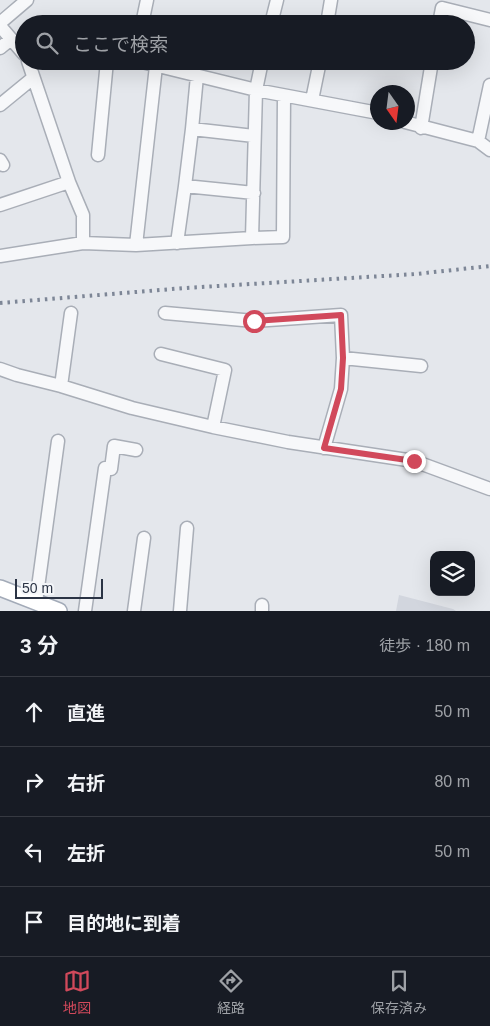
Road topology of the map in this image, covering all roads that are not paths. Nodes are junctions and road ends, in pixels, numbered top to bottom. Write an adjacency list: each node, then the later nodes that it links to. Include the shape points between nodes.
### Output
1 (27, 0): 12 (street)
2 (148, 0): 5 (street)
3 (277, 0): 6 (street)
4 (331, 0): 7 (street)
5 (144, 15)
6 (273, 15)
7 (328, 15)
8 (441, 15): 9 (street, via 442,8)
9 (470, 15)
10 (475, 16): 11 (street)
11 (490, 20)
12 (0, 25): 13 (street)
13 (11, 39): 14 (street); 15 (street)
14 (15, 44)
15 (0, 48)
16 (31, 70): 24 (street)
17 (106, 70): 37 (street)
18 (156, 70): 45 (street)
19 (172, 70): 23 (street)
20 (260, 70): 26 (street)
21 (318, 70): 28 (street)
22 (431, 70): 32 (street)
23 (197, 76): 26 (street); 33 (street)
24 (34, 78): 29 (street); 38 (street)
25 (490, 85): 35 (street)
26 (256, 90): 27 (street); 34 (street)
27 (284, 96): 28 (street); 42 (street, via 283,237)
28 (312, 100): 30 (street)
29 (0, 105)
30 (370, 112)
31 (415, 126): 32 (street)
32 (421, 128): 35 (street)
33 (192, 129): 34 (street); 39 (street)
34 (254, 136): 40 (street)
35 (478, 141): 36 (street)
36 (490, 150)
37 (98, 155)
38 (69, 182): 41 (street); 43 (street, via 84,216)
39 (185, 186): 40 (street); 44 (street)
40 (254, 192): 42 (street)
41 (0, 206)
42 (252, 238): 44 (street)
43 (83, 243): 45 (street); 46 (street)
44 (177, 243): 45 (street)
45 (136, 245)
46 (0, 256)
47 (71, 313): 53 (street)
48 (165, 313): 50 (street, via 254,321 341,315)
49 (161, 354): 54 (street, via 225,370)
50 (343, 358): 51 (street); 56 (street, via 341,389)
51 (421, 366)
52 (0, 369): 53 (street)
53 (61, 386): 54 (street, via 132,408)
54 (213, 427): 56 (street)
55 (58, 441): 62 (street)
56 (324, 448): 58 (street, via 414,461)
57 (136, 450): 64 (street, via 114,446 111,469 106,468)
58 (490, 489)
59 (187, 528): 66 (street)
60 (144, 538): 65 (street)
61 (0, 588): 62 (main road)
62 (36, 602): 63 (main road)
63 (59, 611)
64 (85, 611)
65 (134, 611)
66 (180, 611)

